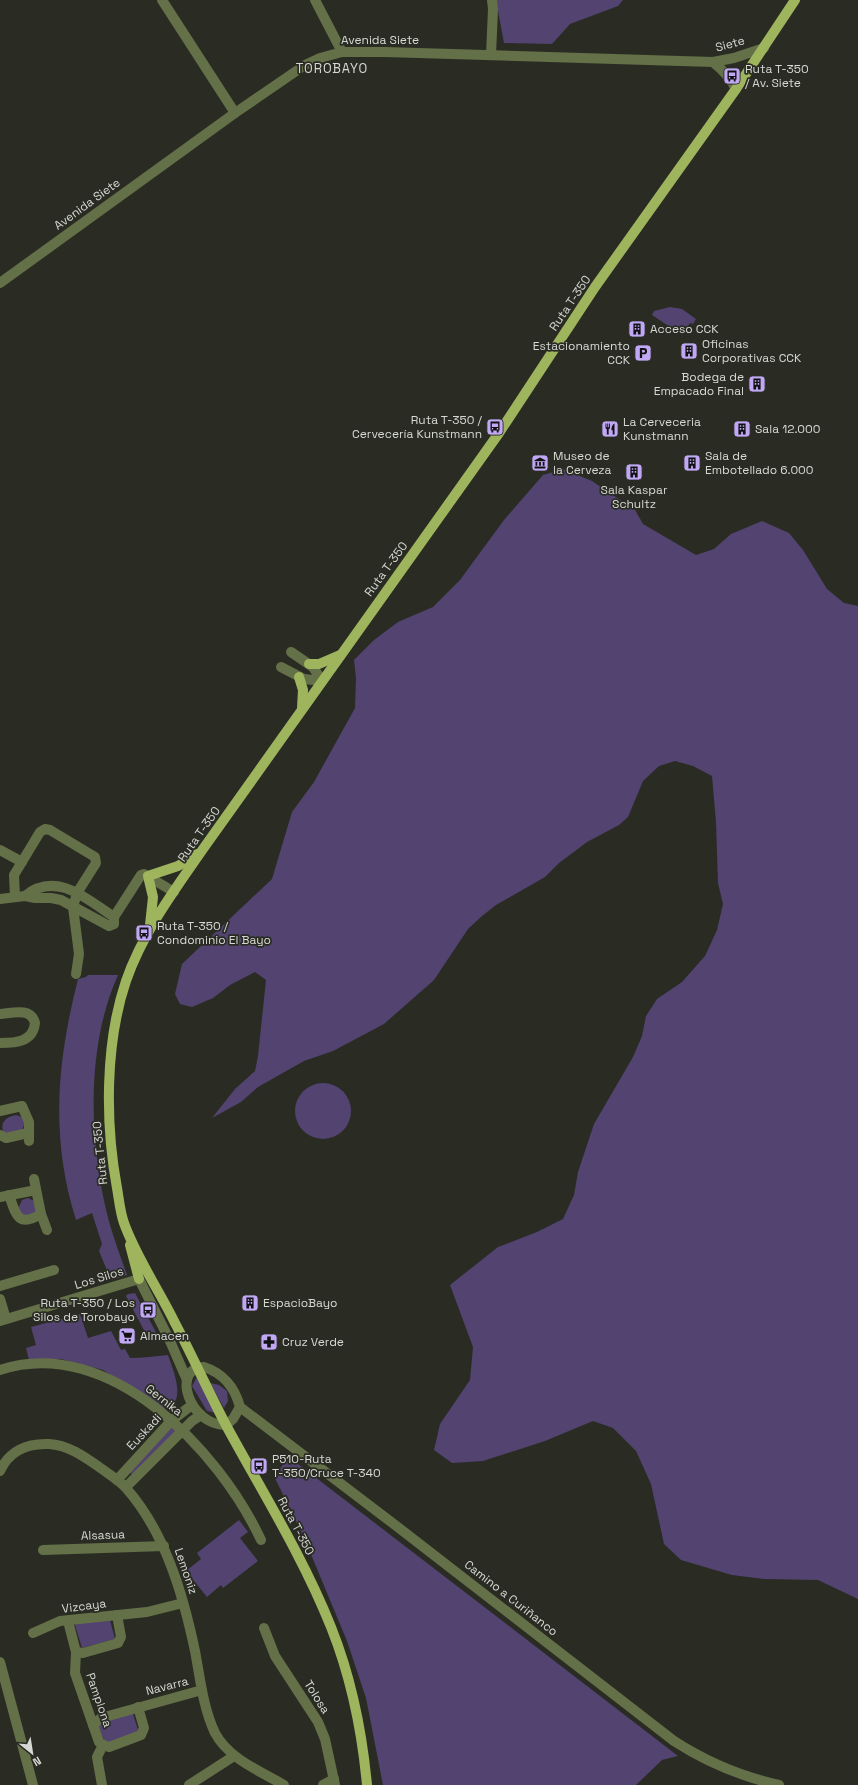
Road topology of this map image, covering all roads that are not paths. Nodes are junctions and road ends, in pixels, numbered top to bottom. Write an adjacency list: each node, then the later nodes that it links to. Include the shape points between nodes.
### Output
1 (162, 0): 10 (street)
2 (315, 0): 6 (street)
3 (492, 0): 7 (street)
4 (795, 0): 5 (main road, Ruta T-350)
5 (764, 48): 8 (street, Siete); 9 (main road, Ruta T-350)
6 (342, 52): 7 (street, Avenida Siete); 10 (street, Avenida Siete, via 305,65)
7 (491, 55): 8 (street, Avenida Siete)
8 (713, 62): 9 (street, Siete, via 723,69)
9 (736, 89): 13 (main road, Ruta T-350, via 595,288 499,433)
10 (235, 112): 11 (street, Avenida Siete)
11 (0, 283)
12 (292, 652): 14 (street)
13 (342, 654): 14 (main road, via 319,664); 17 (main road, Ruta T-350)
14 (309, 664): 17 (street)
15 (281, 667): 16 (street)
16 (299, 677): 17 (street); 18 (main road, via 304,696)
17 (322, 681): 18 (main road, Ruta T-350)
18 (299, 714): 19 (main road, Ruta T-350)
19 (203, 849): 22 (main road, via 178,866); 23 (main road, Ruta T-350)
20 (0, 850): 21 (street)
21 (22, 862): 24 (street, via 40,832 50,830 95,857 96,863); 26 (street, via 14,875)
22 (148, 876): 23 (street); 29 (street, via 139,876); 30 (main road, via 153,897)
23 (174, 892): 30 (main road, Ruta T-350)
24 (77, 893): 25 (street, via 68,887 45,886 33,889); 28 (street); 29 (street)
25 (25, 896): 26 (street); 28 (street, via 60,900)
26 (15, 897): 27 (street)
27 (0, 899)
28 (73, 907): 29 (street, via 109,926 114,924); 31 (street, via 79,954)
29 (114, 917)
30 (149, 930): 40 (main road, Ruta T-350, via 121,996 111,1059 110,1135 115,1179)
31 (76, 974)
32 (0, 1014): 33 (street, via 24,1012 32,1017 35,1023 33,1034 27,1038)
33 (0, 1043)
34 (0, 1111): 35 (street, via 22,1106 29,1122 29,1137 6,1138)
35 (0, 1135)
36 (34, 1180): 37 (street)
37 (36, 1190): 38 (street); 39 (street)
38 (5, 1196): 39 (street, via 18,1218 24,1221)
39 (41, 1214): 41 (street)
40 (124, 1222): 43 (main road); 47 (main road, Ruta T-350)
41 (47, 1230)
42 (54, 1270): 44 (street)
43 (139, 1279): 46 (street, Los Silos); 49 (street, Los Silos)
44 (0, 1286)
45 (0, 1299): 46 (street, Los Silos)
46 (3, 1320)
47 (198, 1368): 49 (street, via 192,1371); 51 (street, via 209,1369 225,1380 233,1390); 54 (main road, Ruta T-350)
48 (0, 1370): 53 (street, Gernika, via 19,1365 66,1364 106,1378 134,1394)
49 (186, 1380): 50 (street, Los Silos, via 187,1393)
50 (192, 1405): 52 (street, Los Silos); 53 (street, Euskadi)
51 (240, 1408): 54 (street); 81 (street, Camino a Curiñanco, via 674,1741 696,1754 744,1775)
52 (201, 1415): 54 (street, Los Silos, via 212,1423); 55 (street)
53 (171, 1421): 55 (street, Gernika); 57 (street, Euskadi)
54 (226, 1425): 80 (main road, Ruta T-350, via 286,1534 331,1627 355,1704)
55 (182, 1431): 58 (street); 59 (street, Gernika, via 231,1488)
56 (0, 1471): 57 (street, Lemoniz, via 9,1456 19,1449 31,1445 50,1444 75,1451)
57 (117, 1480): 58 (street, Lemoniz)
58 (126, 1487): 60 (street, Lemoniz)
59 (261, 1540)
60 (164, 1546): 61 (street, Alsasua); 62 (street, Lemoniz)
61 (43, 1550)
62 (183, 1603): 63 (street, Vizcaya, via 147,1612); 69 (street, Lemoniz)
63 (117, 1615): 64 (street, Vizcaya); 67 (street, Vizcaya, via 121,1637 118,1642 83,1653)
64 (68, 1621): 66 (street, Vizcaya, via 60,1621); 67 (street, Pamplona)
65 (264, 1628): 74 (street, Tolosa, via 275,1656 318,1722 325,1739)
66 (33, 1633)
67 (76, 1652): 71 (street, Pamplona, via 75,1673)
68 (0, 1662): 75 (street)
69 (202, 1690): 70 (street, Navarra); 73 (street, Lemoniz, via 216,1733)
70 (138, 1707): 71 (street, Navarra, via 101,1718); 72 (street, Navarra, via 144,1728 141,1735 109,1747)
71 (93, 1725): 72 (street, Pamplona, via 99,1742)
72 (103, 1745): 76 (street, Pamplona, via 98,1757)
73 (234, 1756): 77 (street); 78 (street, Lemoniz)
74 (334, 1782): 79 (street)
75 (33, 1785)
76 (102, 1785)
77 (189, 1785)
78 (284, 1785)
79 (324, 1785)
80 (367, 1785)
81 (779, 1785)

